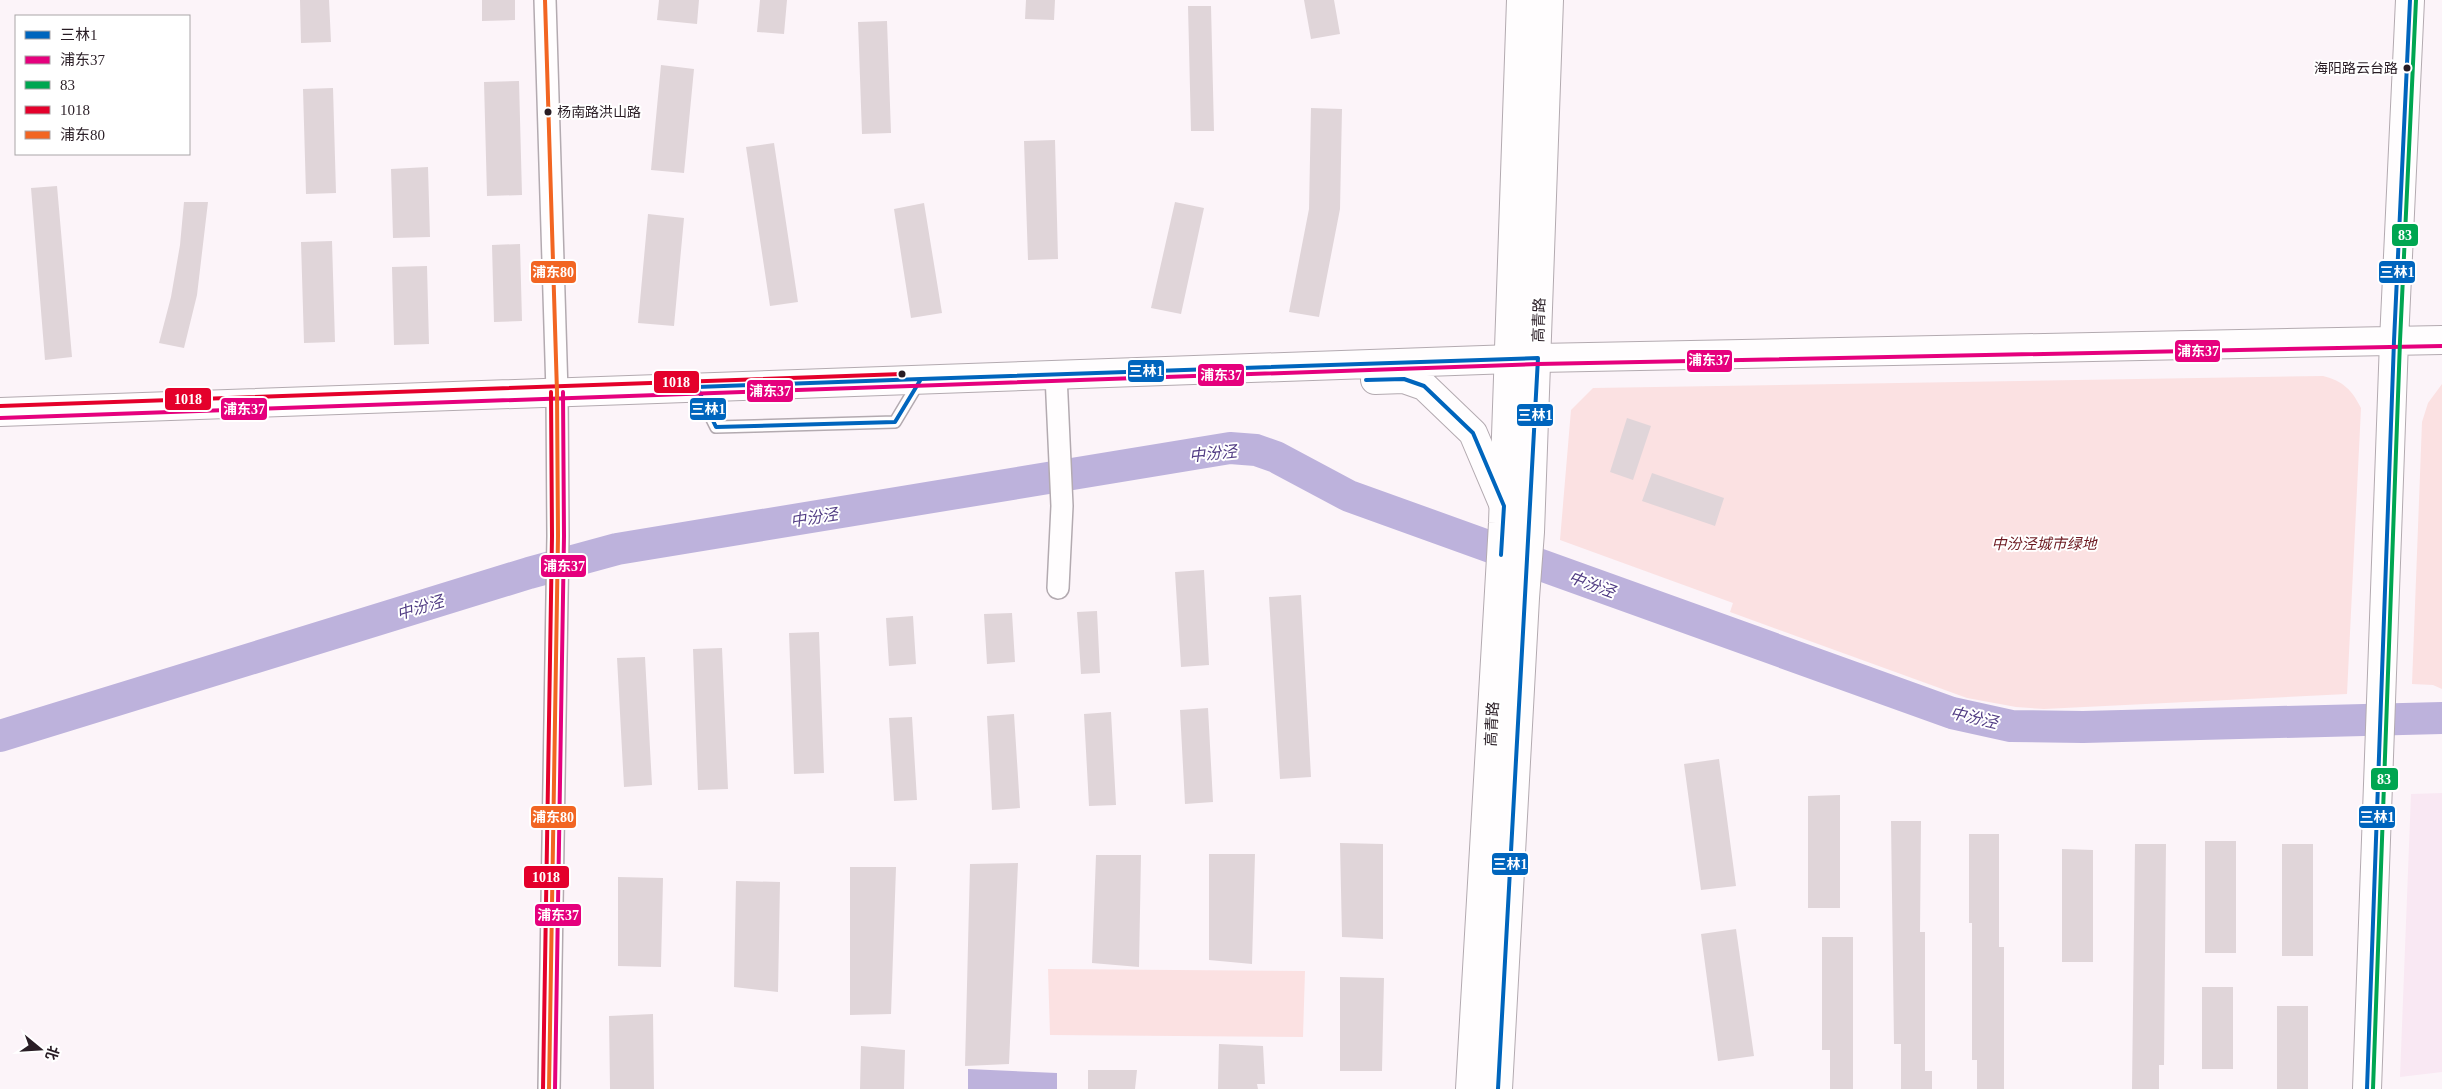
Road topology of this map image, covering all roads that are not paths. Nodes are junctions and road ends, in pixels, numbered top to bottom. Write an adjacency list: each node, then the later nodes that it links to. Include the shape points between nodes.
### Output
1 (545, 0): 13 (street)
2 (1521, 0): 8 (street, 高青路)
3 (1549, 0): 7 (street, 高青路)
4 (2410, 0): 5 (street)
5 (2394, 340): 6 (street); 7 (street); 21 (street)
6 (2442, 340)
7 (1538, 358): 8 (street); 17 (street, 高青路, via 1530,532)
8 (1510, 359): 9 (street); 15 (street, 高青路)
9 (1304, 366): 10 (street); 15 (street, via 1332,380 1404,380 1424,386 1473,433)
10 (1056, 375): 11 (street); 16 (street, via 1062,506)
11 (921, 379): 12 (street); 12 (lane, via 895,422 716,427)
12 (697, 387): 13 (street)
13 (556, 392): 14 (street); 18 (street, via 558,536)
14 (0, 412)
15 (1503, 515): 17 (street, 高青路)
16 (1058, 588)
17 (1512, 596): 19 (street, 高青路); 20 (street, 高青路)
18 (549, 1089)
19 (1470, 1089)
20 (1498, 1089)
21 (2367, 1089)

